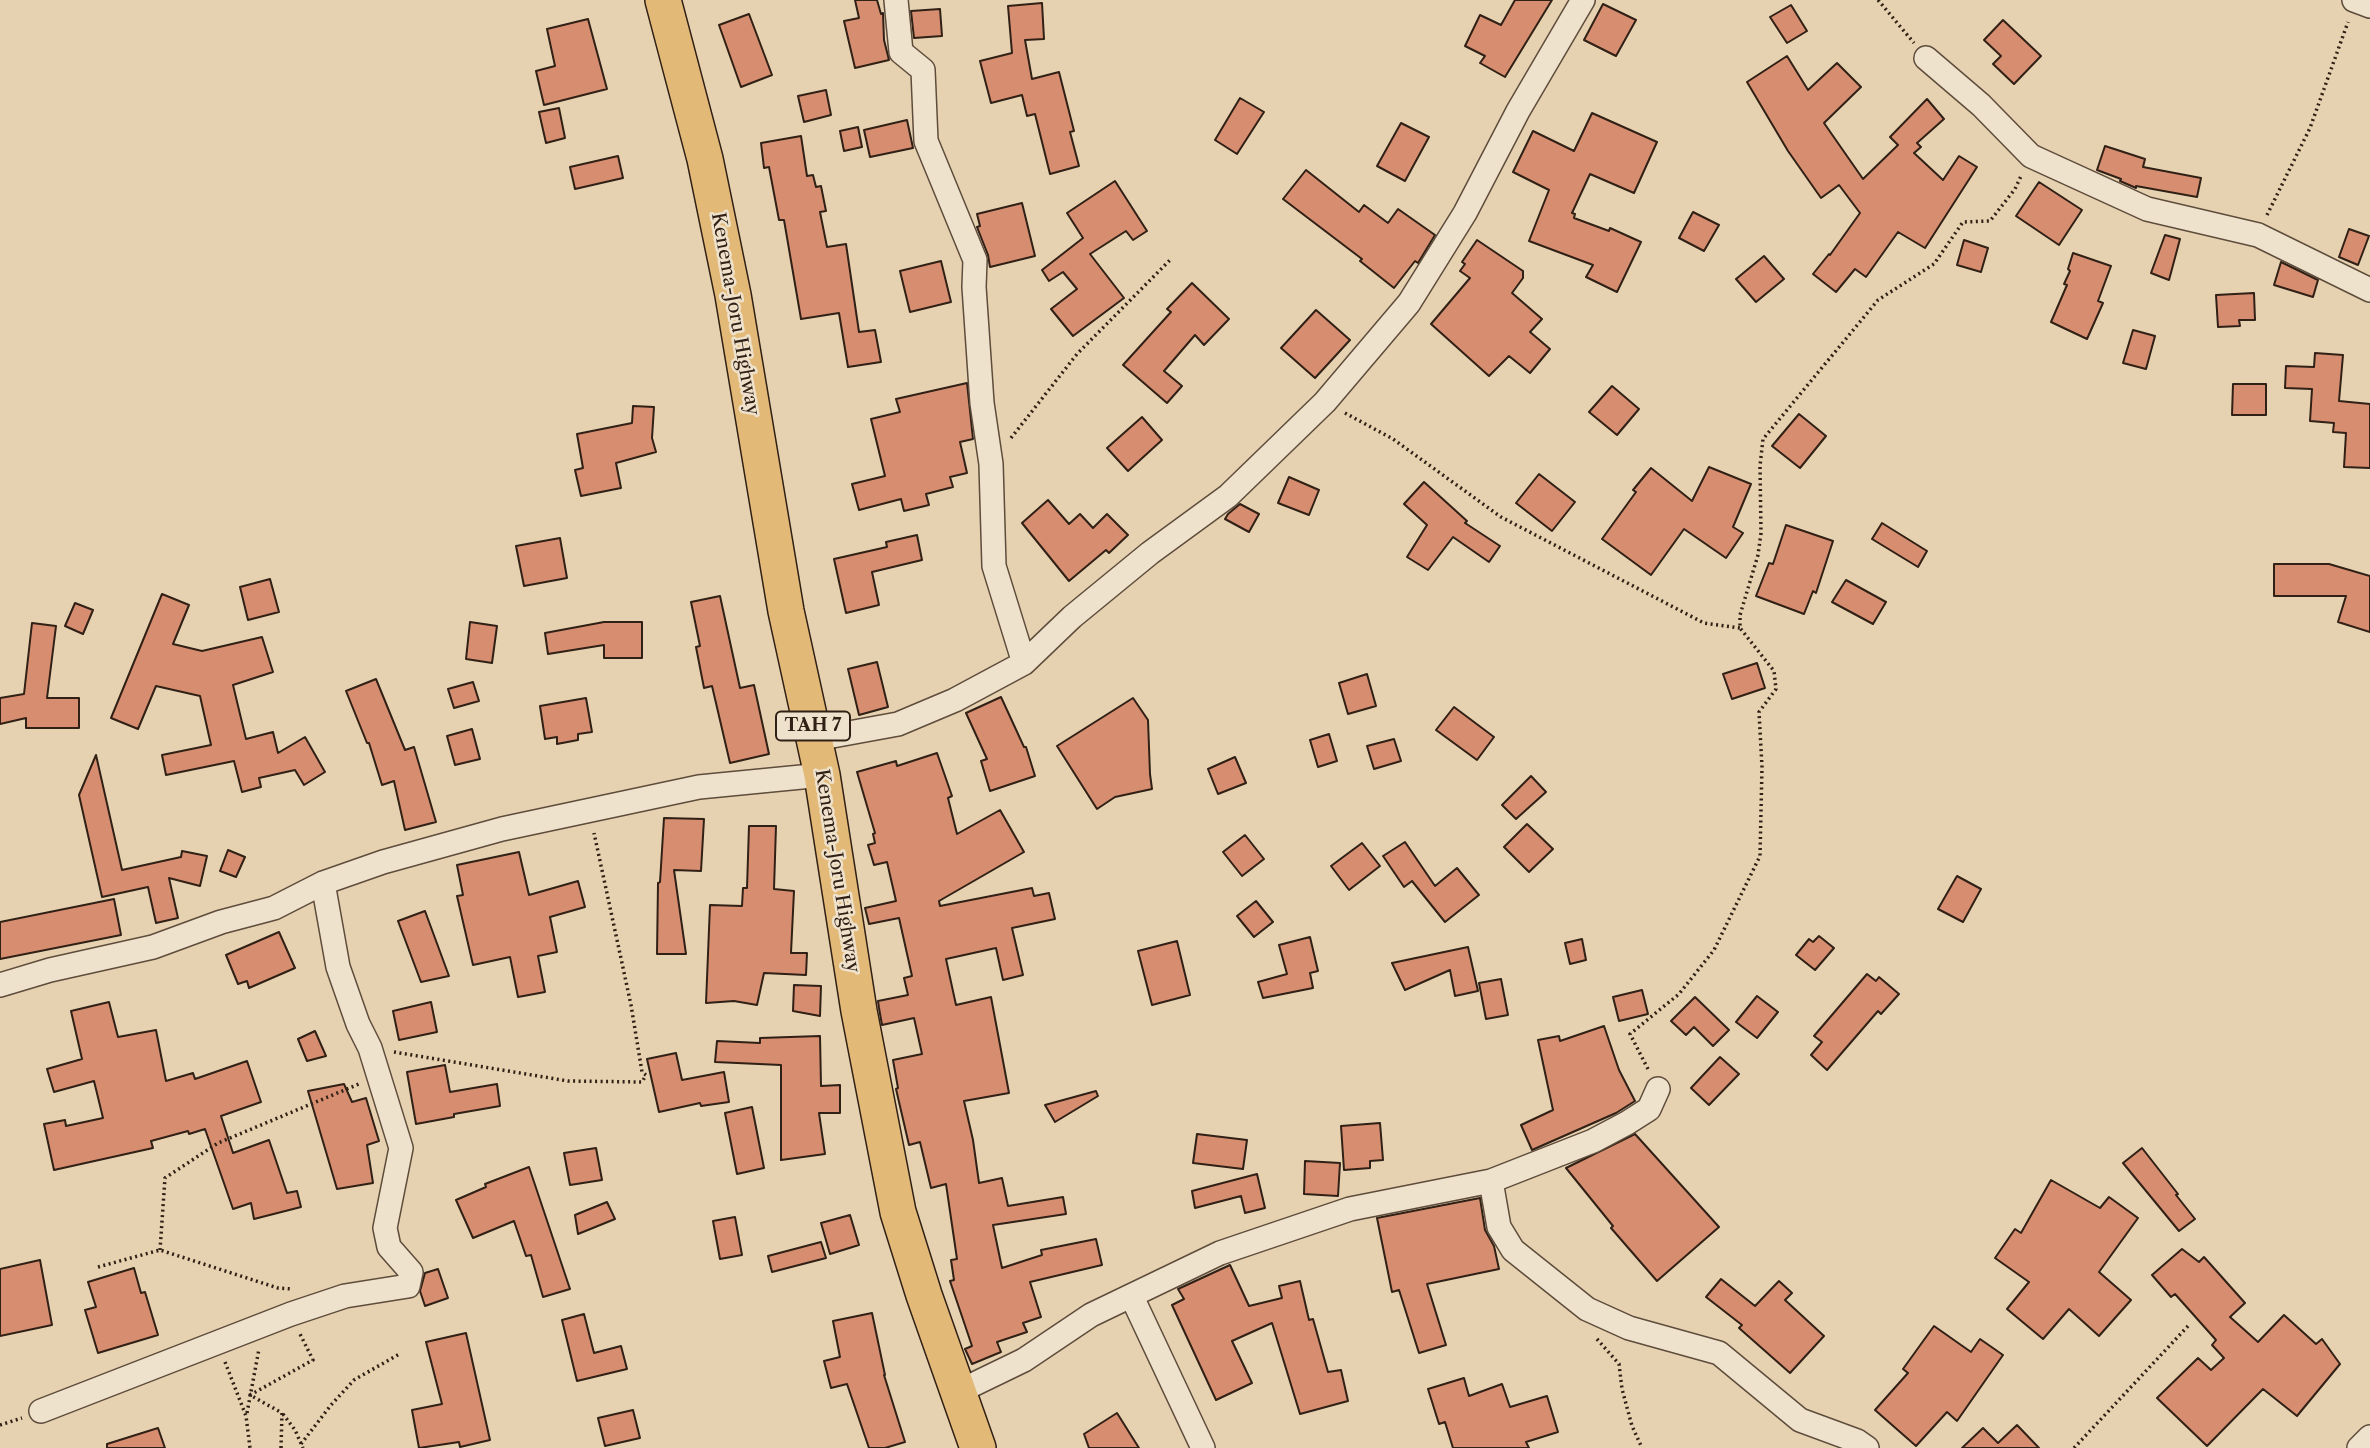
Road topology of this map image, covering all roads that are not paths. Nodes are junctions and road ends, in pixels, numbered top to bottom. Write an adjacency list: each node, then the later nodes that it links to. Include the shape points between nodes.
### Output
1 (663, 0): 9 (highway, Kenema-Joru Highway / TAH 7, via 705,159 736,309 786,611)
2 (896, 0): 8 (street, via 901,51 923,70 926,141 975,260 994,566)
3 (1583, 0): 8 (street, via 1465,213 1409,303 1325,402 1228,496 1072,617)
4 (2354, 0): 5 (street)
5 (2370, 6)
6 (1926, 58): 7 (street, via 2031,156 2147,209 2258,234)
7 (2370, 290)
8 (1024, 663): 9 (street, via 955,701 898,724)
9 (816, 739): 10 (highway, Kenema-Joru Highway / TAH 7)
10 (822, 775): 11 (street, via 699,787 589,810 502,829); 16 (highway, Kenema-Joru Highway / TAH 7, via 859,1011 898,1212)
11 (323, 883): 12 (street, via 274,908 153,947); 17 (street, via 338,967 401,1147 385,1228 389,1247 411,1272 408,1286 345,1296 291,1314)
12 (0, 985)
13 (1658, 1089): 14 (street, via 1649,1109 1627,1123)
14 (1491, 1181): 15 (street, via 1318,1218 1220,1253); 21 (street, via 1499,1227 1513,1250 1587,1310 1629,1328 1719,1353 1800,1420)
15 (1132, 1297): 16 (street, via 1091,1315 1024,1360); 20 (street)
16 (960, 1391): 19 (highway, Kenema-Joru Highway / TAH 7)
17 (41, 1412)
18 (2370, 1437): 22 (street)
19 (978, 1448)
20 (1203, 1448)
21 (1867, 1448)
22 (2359, 1448)

